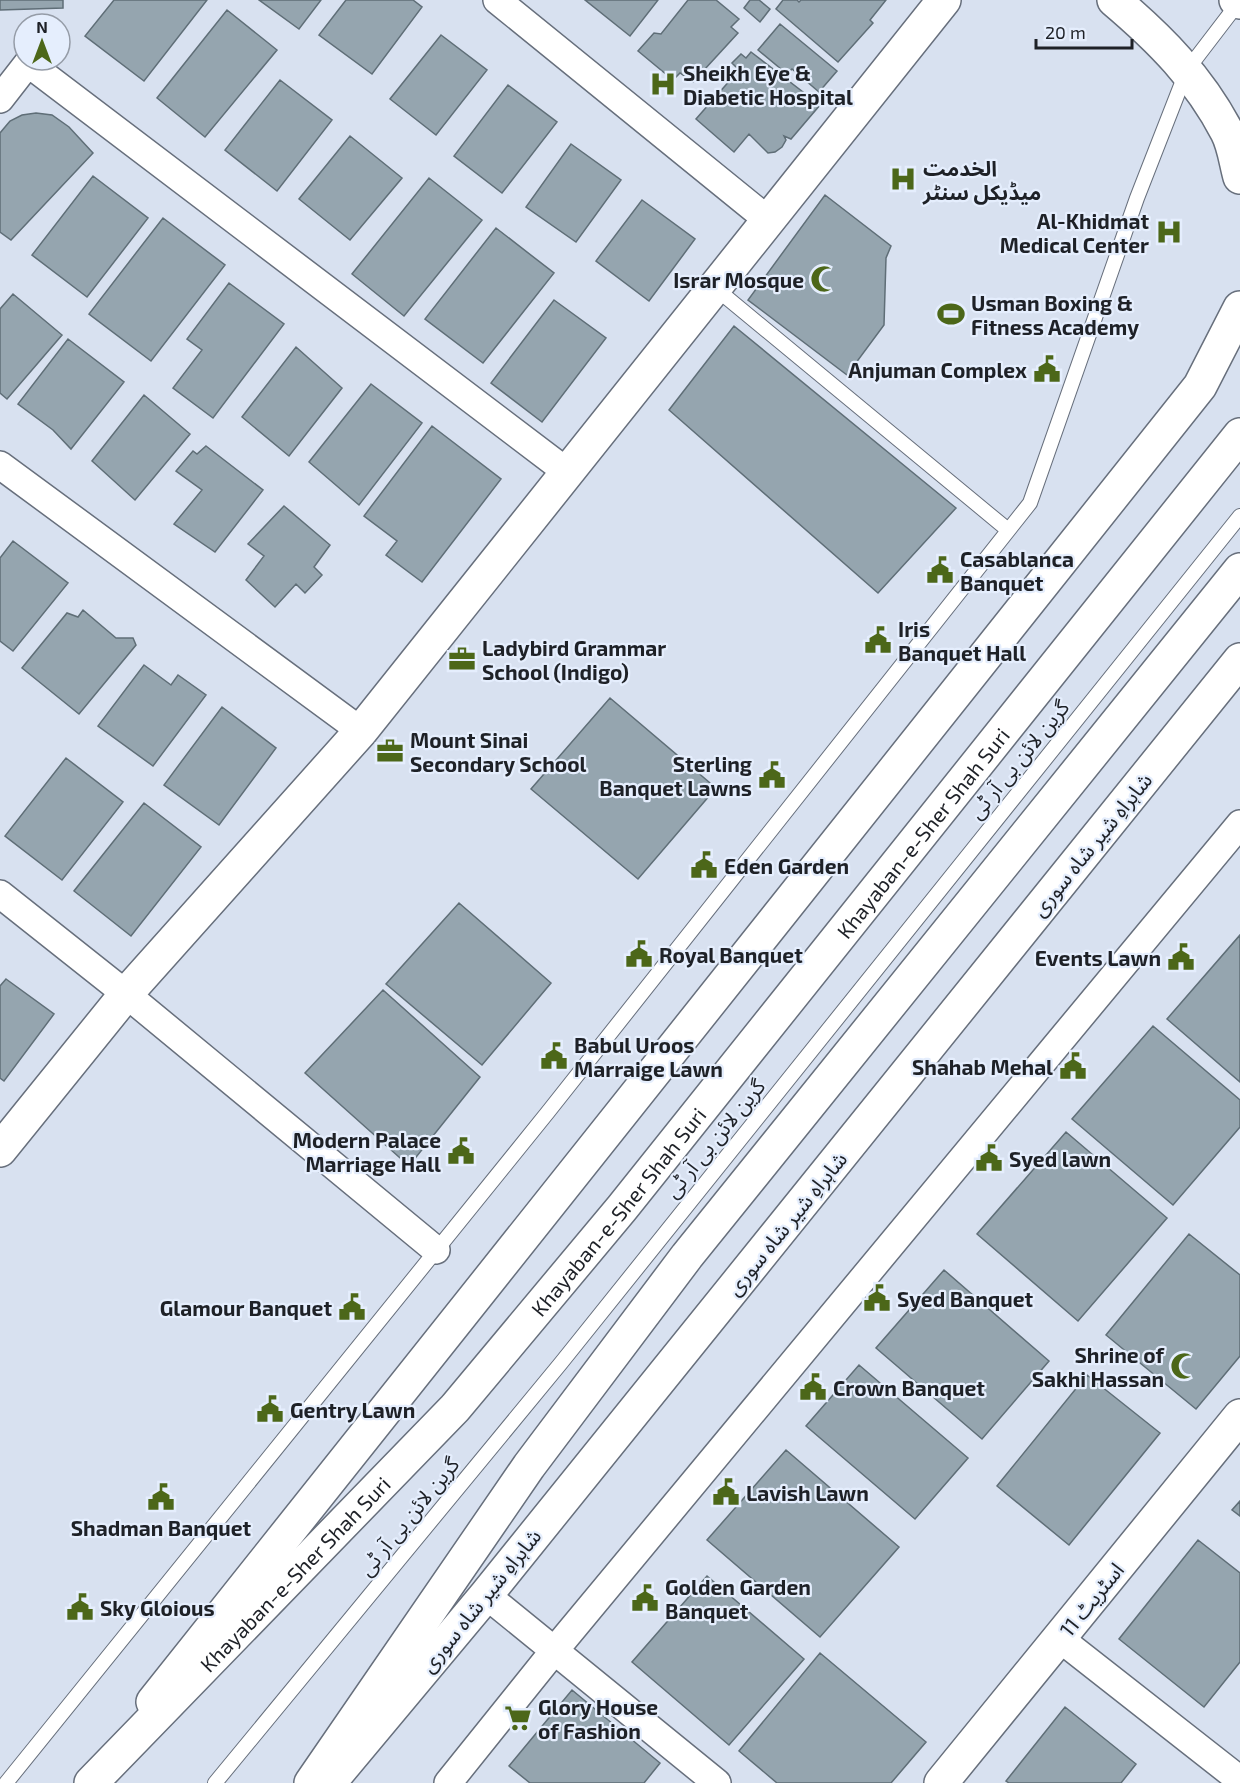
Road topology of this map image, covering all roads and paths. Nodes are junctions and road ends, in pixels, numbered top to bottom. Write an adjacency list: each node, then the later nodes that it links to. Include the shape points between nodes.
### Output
1 (497, 0): 8 (street)
2 (944, 0): 8 (main road)
3 (1114, 0): 5 (main road)
4 (1239, 1): 5 (lane)
5 (1188, 70): 7 (main road, via 1228,134); 15 (lane, via 1137,198 1030,503)
6 (0, 99): 13 (street, via 28,63)
7 (1240, 177)
8 (768, 220): 9 (main road)
9 (714, 287): 13 (main road); 15 (lane)
10 (1240, 308): 30 (main road, via 1200,386)
11 (1240, 435): 30 (main road, Khayaban-e-Sher Shah Suri, via 622,1208 455,1408)
12 (0, 465): 18 (street)
13 (567, 472): 18 (main road)
14 (1240, 516): 31 (lane, گرین لائن بی آر ٹی, via 561,1363)
15 (1008, 530): 23 (lane)
16 (1240, 570): 32 (main road, شاہراہِ شیر شاہ سوری, via 687,1256 529,1466)
17 (1240, 660): 25 (main road, شاہراہِ شیر شاہ سوری)
18 (361, 731): 21 (main road)
19 (1240, 824): 27 (street)
20 (0, 894): 21 (street)
21 (126, 994): 22 (main road); 23 (street)
22 (0, 1150)
23 (436, 1250): 29 (lane)
24 (1240, 1416): 26 (main road, اسٹریٹ 11)
25 (486, 1595): 27 (street); 33 (main road, شاہراہِ شیر شاہ سوری)
26 (1059, 1638): 28 (street); 36 (main road, اسٹریٹ 11)
27 (555, 1651): 34 (street); 35 (street)
28 (1240, 1780)
29 (6, 1783)
30 (89, 1783)
31 (215, 1783)
32 (311, 1783)
33 (329, 1783)
34 (448, 1783)
35 (717, 1783)
36 (941, 1783)

